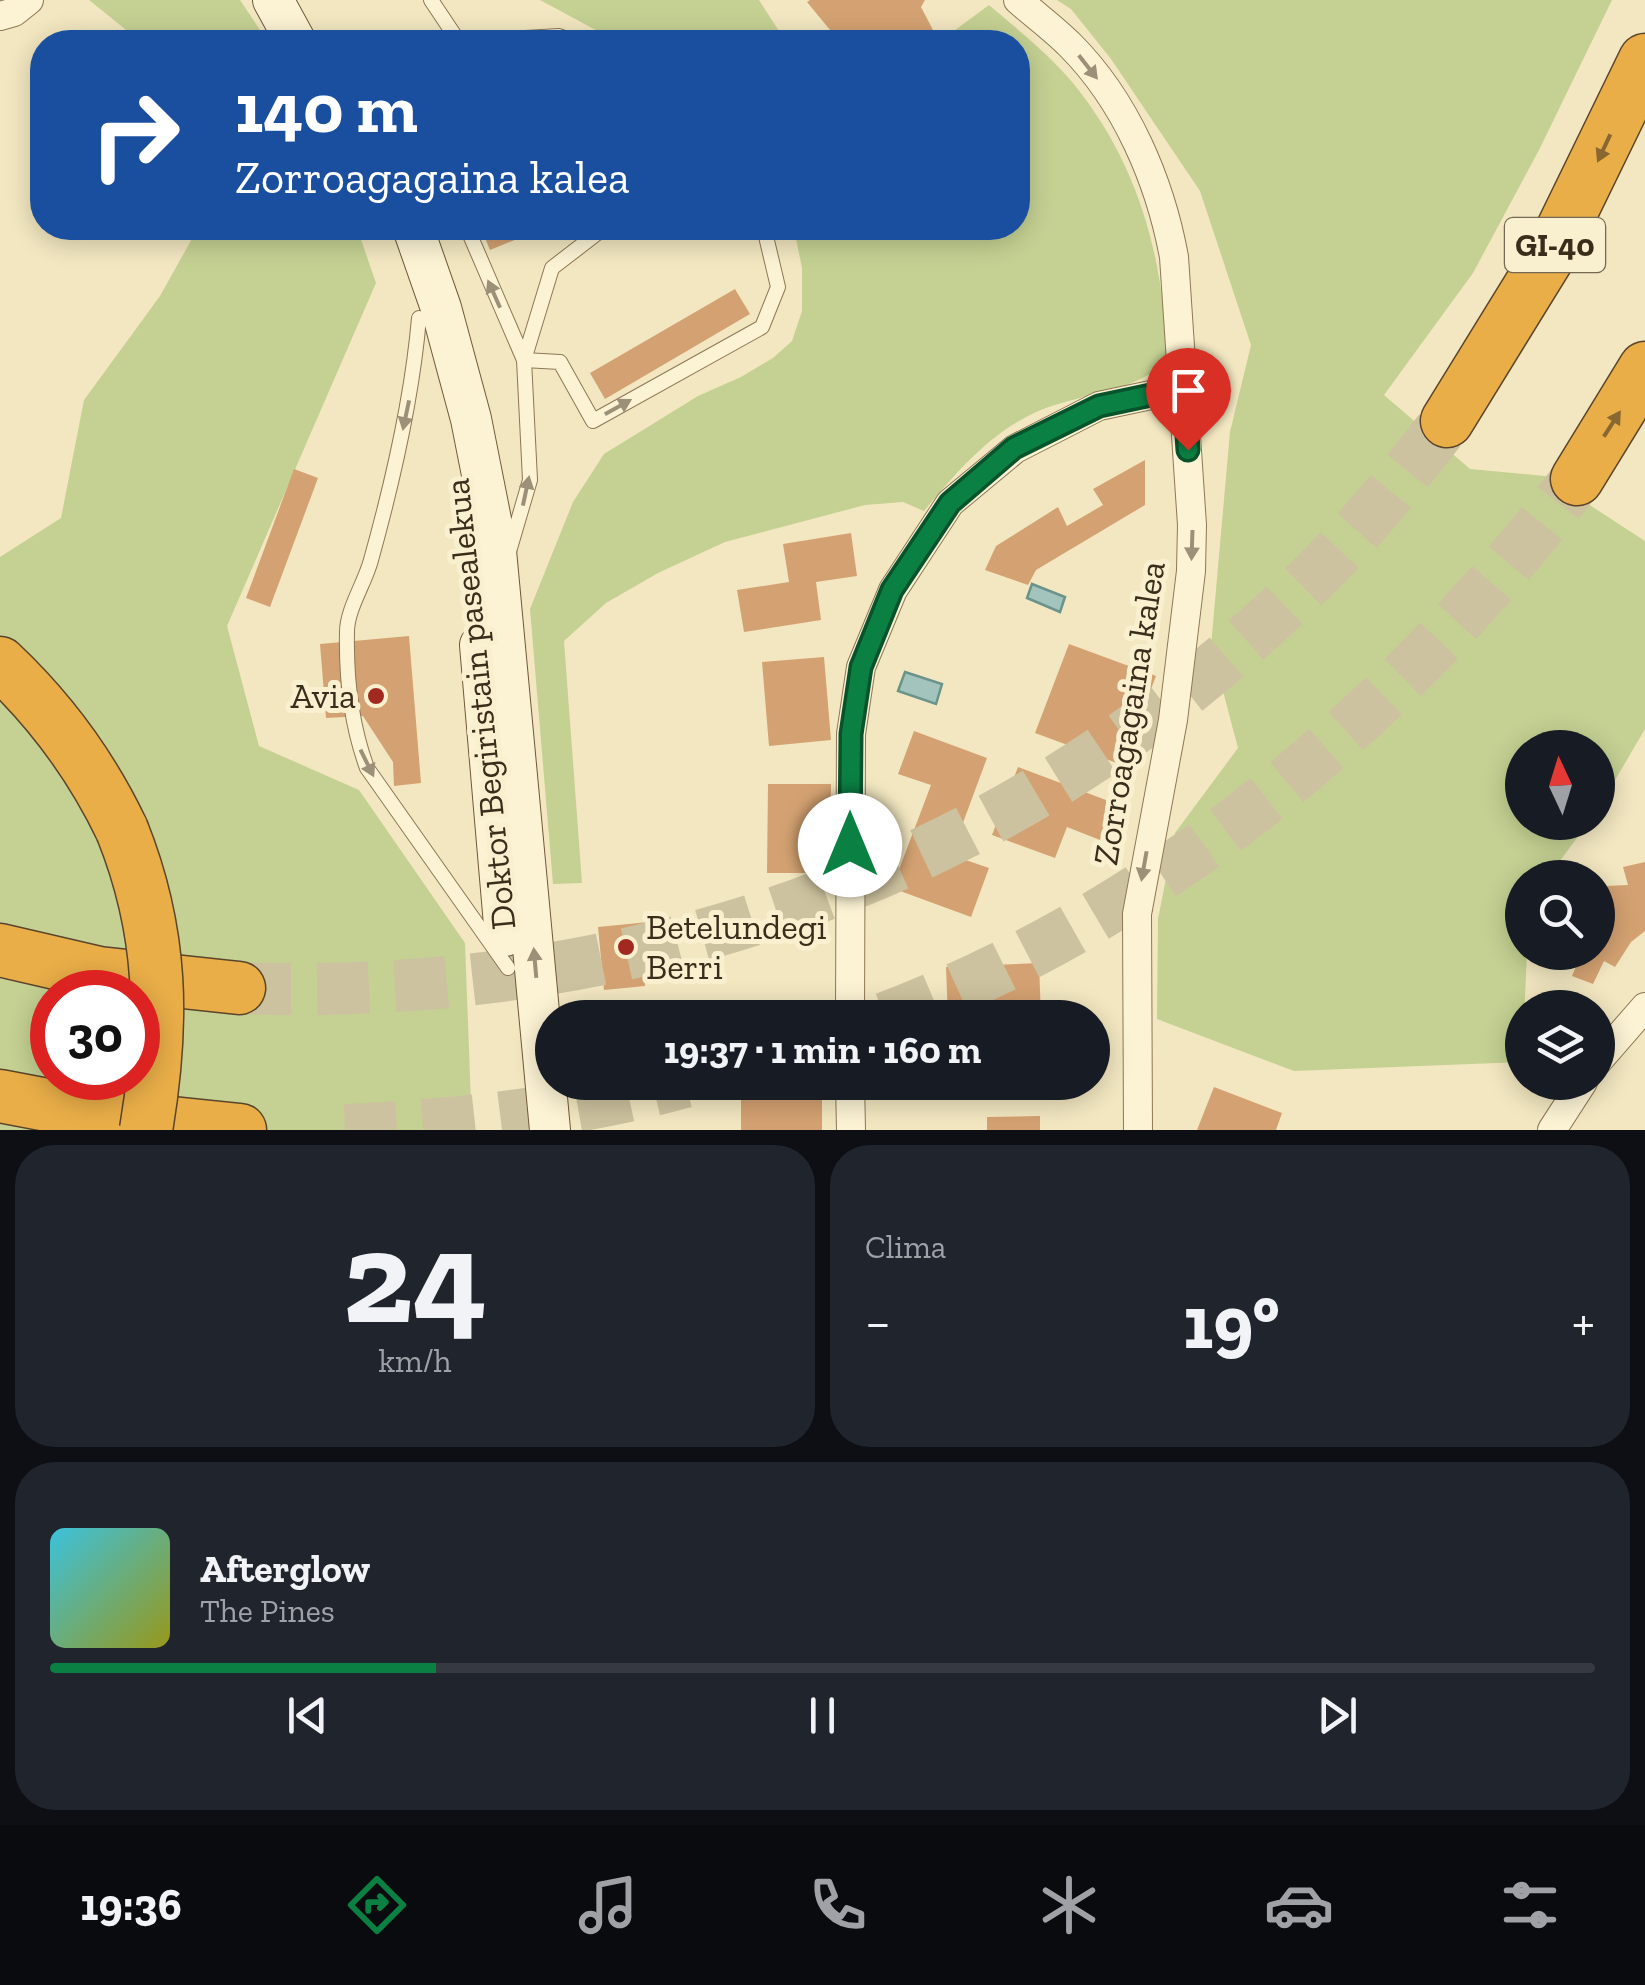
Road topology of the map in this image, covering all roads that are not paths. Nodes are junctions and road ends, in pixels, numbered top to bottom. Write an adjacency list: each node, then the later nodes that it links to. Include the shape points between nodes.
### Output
1 (29, 0): 6 (street)
2 (273, 0): 7 (main road)
3 (304, 0): 8 (main road)
4 (431, 0): 9 (lane)
5 (1018, 0): 19 (street, Zorroagagaina kalea, one-way to 19, via 1097,78 1151,173 1174,257)
6 (0, 16)
7 (289, 30)
8 (320, 30)
9 (451, 30)
10 (1645, 60): 20 (highway, GI-40, one-way to 20, via 1553,249)
11 (392, 240): 16 (main road, Doktor Begiristain pasealekua)
12 (417, 240): 22 (main road, via 471,419 496,540)
13 (472, 240): 17 (lane, one-way to 13)
14 (588, 240): 17 (lane, via 552,268)
15 (767, 240): 17 (lane, one-way to 15, via 560,362 593,421 762,327 778,287)
16 (418, 318): 25 (main road, Doktor Begiristain pasealekua, via 470,546); 25 (lane, one-way to 25, via 406,418 370,563 346,628 355,734 367,768)
17 (524, 360): 22 (lane, one-way to 17, via 530,480)
18 (1645, 368): 21 (highway, one-way to 18)
19 (1184, 388): 27 (street, via 1099,406 1014,448 950,503 892,590 861,667 851,734); 38 (street, Zorroagagaina kalea, one-way to 38, via 1191,571 1173,720 1136,914)
20 (1448, 421)
21 (1576, 479)
22 (498, 584): 36 (main road, one-way to 22)
23 (0, 663): 33 (highway, bridge, via 66,734 105,795 146,897 159,1036)
24 (0, 950): 26 (highway, via 100,973)
25 (508, 968): 35 (main road, Doktor Begiristain pasealekua)
26 (239, 988)
27 (850, 1000)
28 (1645, 1007): 29 (street)
29 (1615, 1041)
30 (0, 1096): 34 (highway, via 105,1116)
31 (850, 1100): 37 (street)
32 (1571, 1100): 39 (street)
33 (146, 1130)
34 (240, 1130)
35 (523, 1130)
36 (550, 1130)
37 (850, 1130)
38 (1138, 1130)
39 (1552, 1130)

